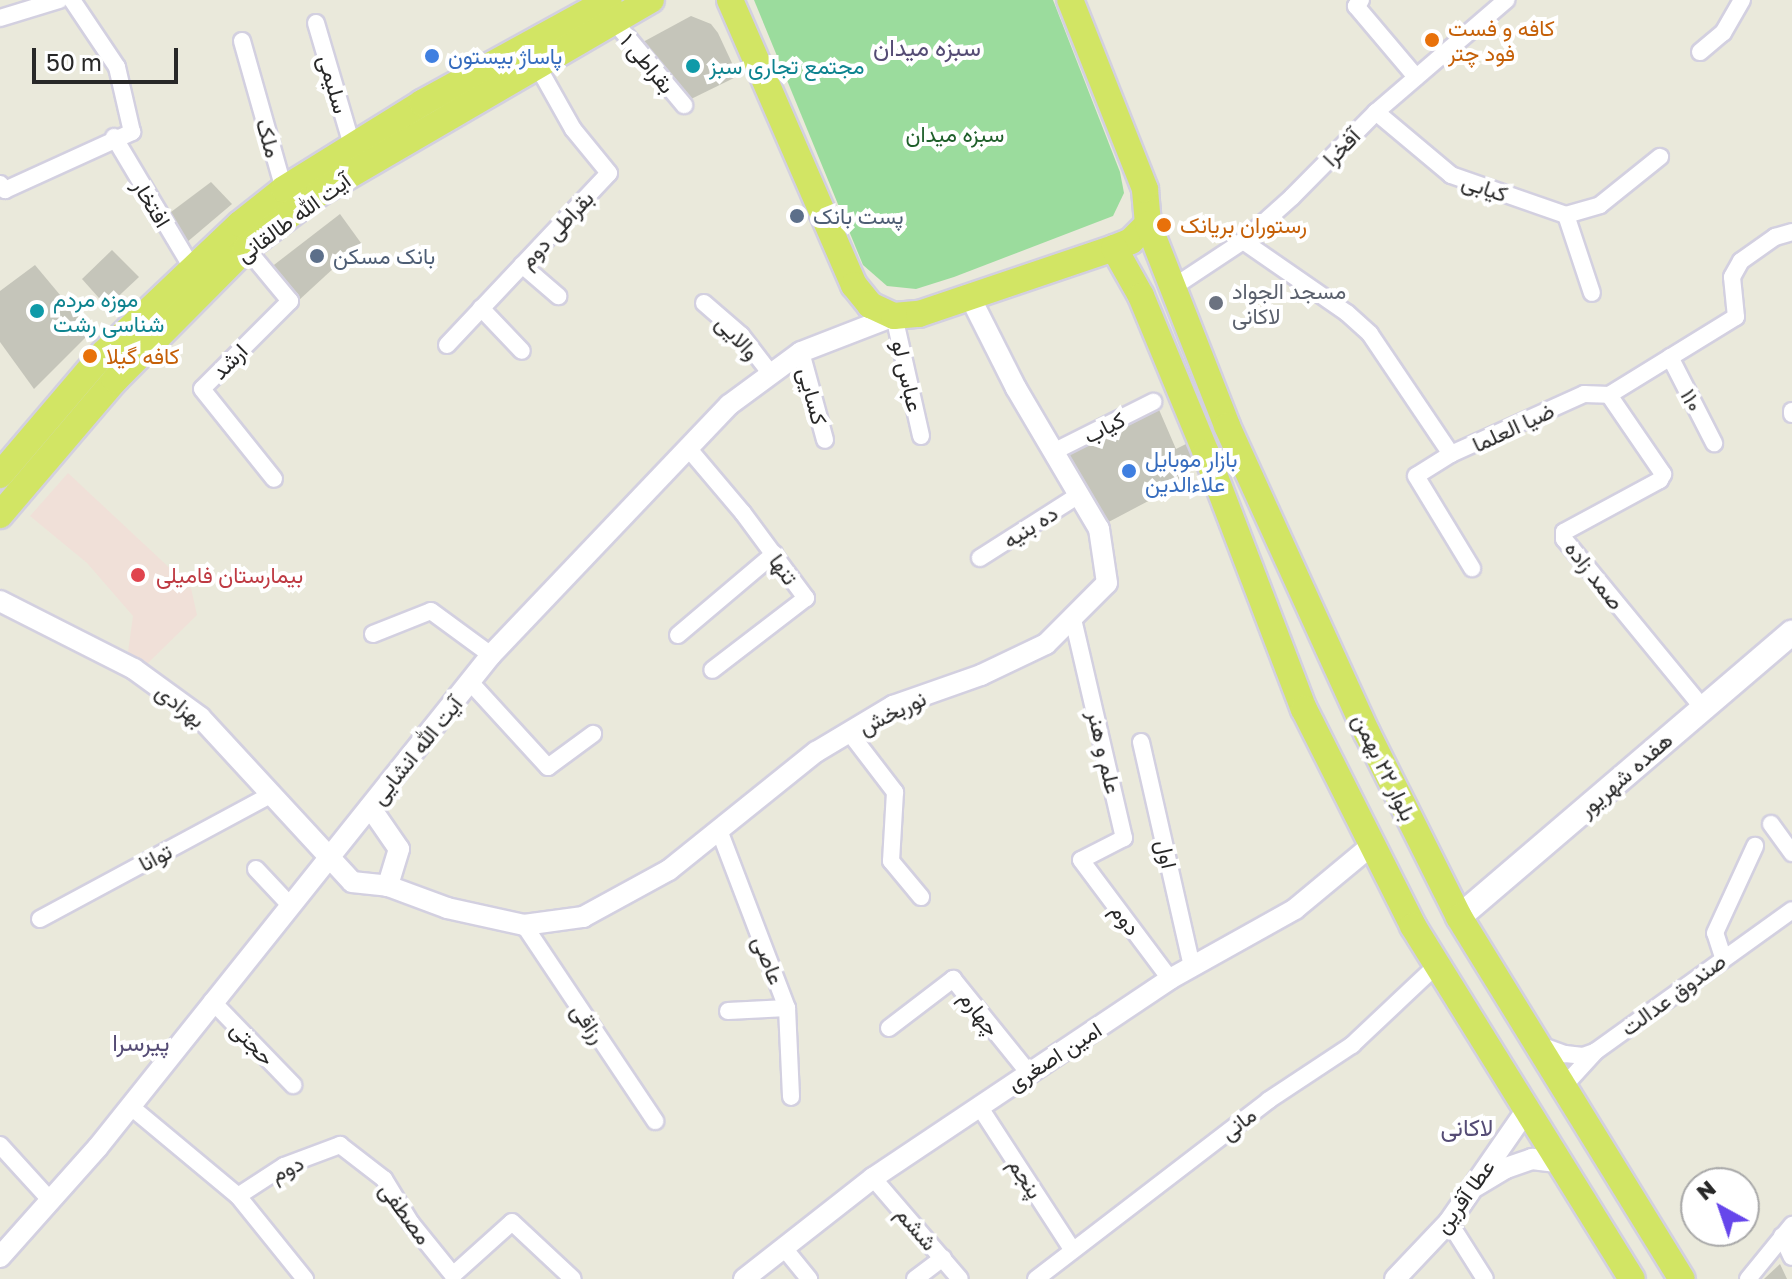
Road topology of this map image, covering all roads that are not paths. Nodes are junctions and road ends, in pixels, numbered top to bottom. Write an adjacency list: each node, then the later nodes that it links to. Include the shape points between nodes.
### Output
1 (59, 0): 10 (street)
2 (72, 0): 18 (street, via 117,67 132,132)
3 (651, 0): 9 (main road, آیت الله طالقانی)
4 (730, 0): 38 (main road, via 854,285 870,305)
5 (1361, 0): 15 (street, via 1356,6)
6 (1506, 0): 15 (street, آفخرا)
7 (1742, 0): 13 (street, via 1723,33)
8 (1078, 3): 24 (main road, via 1145,189)
9 (611, 10): 14 (main road, آیت الله طالقانی); 16 (street, بقراطی ۱); 19 (main road, آیت الله طالقانی)
10 (0, 18)
11 (316, 23): 19 (street, سلیمی)
12 (242, 41): 22 (street, ملک)
13 (1700, 52)
14 (537, 65): 27 (main road, آیت الله طالقانی, via 319,193); 29 (street, بقراطی دوم, via 573,129 609,173)
15 (1416, 77): 17 (street, آفخرا)
16 (684, 105)
17 (1376, 112): 23 (street, کیابی, via 1451,175); 26 (street, آفخرا)
18 (114, 137): 21 (street, via 5,190); 30 (street, افتخار)
19 (352, 145): 22 (main road, آیت الله طالقانی)
20 (1660, 157): 23 (street, via 1600,205)
21 (0, 184)
22 (284, 189): 30 (main road, آیت الله طالقانی)
23 (1566, 215): 33 (street)
24 (1148, 224): 28 (main road, via 1131,241); 31 (main road, بلوار ۲۲ بهمن)
25 (1792, 232): 42 (street, ضیا العلما, via 1775,237 1741,261 1732,277 1736,317)
26 (1243, 241): 31 (street, آفخرا); 51 (street, ضیا العلما, via 1370,334)
27 (246, 248): 53 (street, ارشد, via 290,301 202,389); 55 (main road, آیت الله طالقانی, via 115,380)
28 (1114, 248): 32 (main road, بلوار ۲۲ بهمن); 35 (main road)
29 (522, 265): 34 (street); 37 (street, بقراطی دوم)
30 (192, 268): 52 (main road, آیت الله طالقانی, via 104,353)
31 (1168, 277): 32 (main road, via 1155,258 1142,258 1133,268); 58 (main road, بلوار ۲۲ بهمن)
32 (1134, 281): 60 (main road, بلوار ۲۲ بهمن)
33 (1592, 293)
34 (558, 296)
35 (970, 297): 38 (main road, via 919,314); 50 (street, نوربخش)
36 (704, 303): 43 (street, والایی, via 741,335)
37 (481, 308): 39 (street, بقراطی دوم); 40 (street)
38 (894, 316): 41 (street, آیت الله انشایی); 46 (street, عباس لو)
39 (447, 345)
40 (522, 351)
41 (801, 352): 43 (street, آیت الله انشایی); 47 (street, کسایی)
42 (1670, 357): 44 (street, ضیا العلما); 48 (street, ۱۱۰)
43 (771, 374): 49 (street, آیت الله انشایی, via 729,405)
44 (1609, 395): 51 (street, ضیا العلما, via 1584,394); 69 (street, صمد زاده, via 1663,474 1564,532 1564,539)
45 (1153, 402): 50 (street, کیاب)
46 (921, 436)
47 (825, 440)
48 (1714, 443)
49 (688, 448): 56 (street, تنها); 66 (street, آیت الله انشایی)
50 (1055, 451): 54 (street, نوربخش)
51 (1451, 454): 59 (street, via 1416,476)
52 (0, 475)
53 (274, 479)
54 (1079, 495): 57 (street, ده بنیه); 62 (street, نوربخش, via 1099,529 1107,583)
55 (0, 515)
56 (774, 554): 65 (street); 67 (street, تنها, via 806,598)
57 (980, 558)
58 (1288, 560): 60 (main road); 87 (main road, بلوار ۲۲ بهمن)
59 (1472, 568)
60 (1253, 574): 77 (main road, بلوار ۲۲ بهمن, via 1304,709)
61 (0, 601): 73 (street, بهزادی, via 134,669 200,717)
62 (1073, 619): 70 (street, نوربخش, via 1046,644 981,675 893,706); 81 (street, علم و هنر, via 1124,838)
63 (1792, 633): 69 (main road, هفده شهریور)
64 (373, 634): 66 (street, via 431,611)
65 (678, 635)
66 (491, 655): 68 (street, آیت الله انشایی)
67 (712, 670)
68 (471, 683): 71 (street, via 548,767); 74 (street, آیت الله انشایی)
69 (1702, 707): 87 (main road, هفده شهریور)
70 (849, 732): 76 (street, نوربخش); 84 (street, via 895,792 891,861)
71 (593, 734)
72 (1141, 742): 92 (street, اول)
73 (270, 795): 80 (street, بهزادی); 88 (street, توانا)
74 (370, 807): 80 (street, آیت الله انشایی); 83 (street, via 399,849)
75 (1771, 824): 79 (street)
76 (719, 830): 89 (street, نوربخش, via 669,870 583,917); 95 (street, عاصی)
77 (1372, 845): 91 (main road, بلوار ۲۲ بهمن); 92 (street, امین اصغری, via 1295,909)
78 (1755, 846): 90 (street, via 1715,933)
79 (1792, 853)
80 (326, 857): 83 (street, نوربخش, via 352,882); 85 (street, آیت الله انشایی)
81 (1081, 860): 93 (street, دوم)
82 (256, 869): 85 (street)
83 (388, 886): 89 (street, نوربخش, via 447,908)
84 (921, 897)
85 (289, 904): 94 (street, آیت الله انشایی)
86 (1790, 916): 90 (street, صندوق عدالت)
87 (1459, 917): 98 (main road, بلوار ۲۲ بهمن)
88 (40, 919)
89 (524, 925): 107 (street, رزاقی)
90 (1723, 957): 99 (street, صندوق عدالت)
91 (1437, 965): 106 (main road, بلوار ۲۲ بهمن); 118 (street, مانی, via 1352,1045 1269,1100)
92 (1192, 967): 93 (street, امین اصغری)
93 (1170, 979): 100 (street, امین اصغری)
94 (212, 1001): 101 (street, حجتی); 104 (street, آیت الله انشایی)
95 (787, 1008): 96 (street); 103 (street, عاصی)
96 (728, 1011)
97 (889, 1028): 100 (street, چهارم, via 953,979)
98 (1536, 1043): 99 (street, via 1565,1054); 102 (main road, بلوار ۲۲ بهمن)
99 (1596, 1051): 102 (street, صندوق عدالت)
100 (1028, 1072): 105 (street, امین اصغری)
101 (293, 1085)
102 (1563, 1087): 106 (main road); 132 (main road, بلوار ۲۲ بهمن)
103 (791, 1097)
104 (130, 1106): 113 (street); 114 (street, آیت الله انشایی)
105 (979, 1106): 111 (street, امین اصغری); 118 (street, پنجم)
106 (1528, 1108): 110 (main road, بلوار ۲۲ بهمن); 112 (street, عطا آفرین)
107 (655, 1121)
108 (0, 1145): 114 (street)
109 (340, 1145): 113 (street, دوم, via 284,1166); 124 (street, مصطفی, via 384,1179 453,1275 512,1222)
110 (1563, 1163): 112 (street, via 1532,1159); 131 (main road, بلوار ۲۲ بهمن)
111 (873, 1178): 117 (street, امین اصغری); 121 (street, ششم)
112 (1469, 1190): 115 (street, عطا آفرین)
113 (238, 1196): 123 (street)
114 (50, 1200): 119 (street, آیت الله انشایی)
115 (1449, 1222): 122 (street, عطا آفرین); 130 (street)
116 (1787, 1230): 120 (street); 133 (street)
117 (784, 1248): 125 (street, امین اصغری); 126 (street)
118 (1072, 1249): 129 (street, مانی)
119 (0, 1257)
120 (1792, 1257)
121 (943, 1258): 127 (street); 128 (street, ششم)
122 (1402, 1277)
123 (305, 1279)
124 (573, 1279)
125 (744, 1279)
126 (809, 1279)
127 (915, 1279)
128 (960, 1279)
129 (1036, 1279)
130 (1485, 1279)
131 (1632, 1279)
132 (1682, 1279)
133 (1748, 1279)

